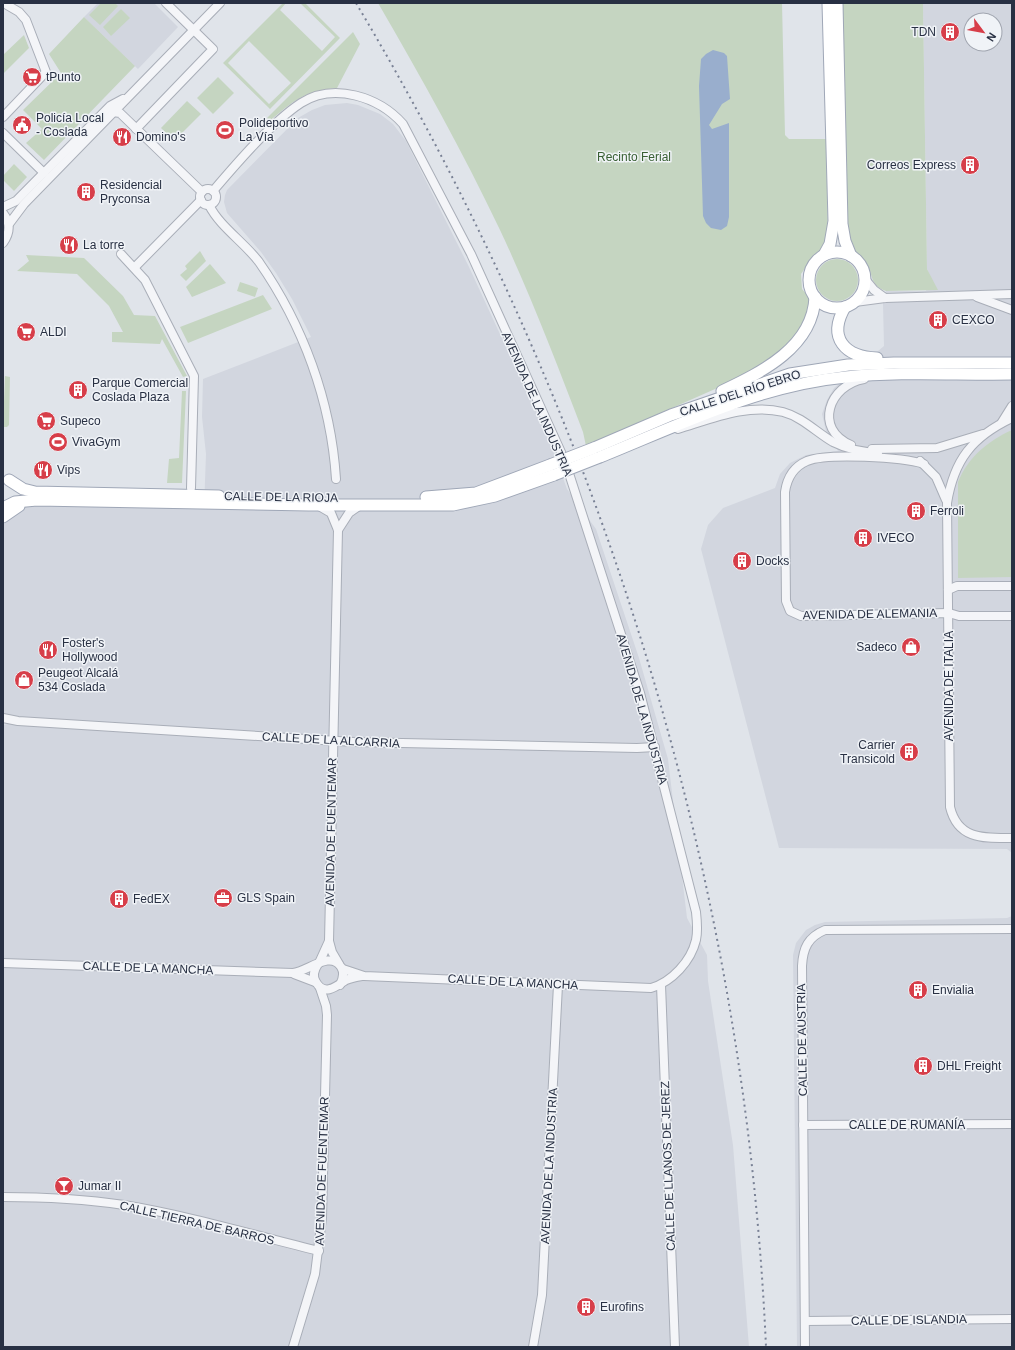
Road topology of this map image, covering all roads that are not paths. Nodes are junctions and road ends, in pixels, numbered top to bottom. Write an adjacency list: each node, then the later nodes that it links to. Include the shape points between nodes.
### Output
1 (220, 3): 6 (street)
2 (828, 3): 21 (main road, via 834,221 830,244)
3 (837, 3): 22 (main road, via 842,224)
4 (170, 4): 6 (street)
5 (6, 6): 9 (street, via 19,12 26,20 46,72)
6 (194, 30): 7 (street); 10 (street, via 213,49)
7 (149, 76): 8 (street); 12 (street, via 110,106)
8 (113, 112): 10 (street, via 120,113); 18 (street, via 24,204)
9 (3, 117)
10 (136, 128): 14 (street)
11 (3, 133): 12 (street)
12 (44, 173): 16 (street, via 16,201)
13 (213, 191): 14 (street, via 209,189); 15 (street, via 216,195 215,200); 60 (street, AVENIDA DE LA INDUSTRIA, via 280,120 316,96 350,95 369,99 388,109 403,124 471,254 565,461)
14 (202, 196): 15 (street, via 204,204); 23 (street)
15 (209, 205): 47 (street, via 258,260 283,299 305,347 321,391 331,431)
16 (3, 207)
17 (3, 213): 18 (street)
18 (8, 224): 19 (street, via 7,237)
19 (3, 243)
20 (121, 254): 23 (street)
21 (824, 255): 22 (main road, via 842,253); 27 (main road, via 811,269 810,289)
22 (851, 256): 24 (main road, via 861,266)
23 (135, 267): 48 (street, via 156,300 194,376)
24 (865, 279): 28 (street); 29 (main road, via 860,296)
25 (1012, 294): 26 (street)
26 (970, 296): 28 (street); 30 (street)
27 (815, 297): 29 (main road, via 828,307); 38 (main road, via 814,310 804,332 776,363)
28 (885, 298): 29 (street)
29 (850, 305): 33 (main road, via 840,317 837,331 844,347 857,356)
30 (1004, 307): 31 (street); 32 (street)
31 (1012, 310)
32 (1012, 317)
33 (953, 362): 34 (main road, CALLE DEL RÍO EBRO); 38 (main road, CALLE DEL RÍO EBRO, via 894,363 790,374)
34 (1012, 363)
35 (1012, 374): 36 (main road, CALLE DEL RÍO EBRO)
36 (894, 375): 41 (street, via 849,384 836,395 829,412 830,421 833,430 842,439 854,446 869,449 914,449 950,445); 42 (main road, CALLE DEL RÍO EBRO, via 846,377 788,387 716,410)
37 (1012, 406): 40 (street)
38 (671, 416): 43 (main road, CALLE DEL RÍO EBRO)
39 (1012, 418): 40 (street)
40 (1002, 423): 41 (street)
41 (989, 432): 49 (street, via 970,448 956,466 950,482)
42 (646, 438): 43 (main road, CALLE DEL RÍO EBRO); 44 (street, via 739,412 770,410 784,412 844,447 908,455)
43 (597, 452): 45 (main road, CALLE DEL RÍO EBRO, bridge)
44 (924, 464): 49 (street, via 936,477); 56 (street, AVENIDA DE ALEMANIA, via 913,460 880,457 814,459 800,465 791,473 785,492 786,601 790,611 801,616)
45 (552, 470): 46 (main road, CALLE DE LA RIOJA, via 476,493 438,497 309,498 35,492 23,489); 51 (main road, CALLE DE LA RIOJA, via 495,496 466,503)
46 (6, 476): 52 (main road, via 12,492)
47 (336, 479)
48 (191, 488)
49 (947, 503): 55 (street, AVENIDA DE ITALIA)
50 (317, 505): 51 (main road, CALLE DE LA RIOJA); 52 (main road, CALLE DE LA RIOJA, via 37,500 15,502); 53 (street, AVENIDA DE FUENTEMAR, via 331,513)
51 (362, 505): 53 (street, via 349,513)
52 (4, 511)
53 (338, 530): 59 (street, AVENIDA DE FUENTEMAR)
54 (1012, 586): 55 (street, via 957,586)
55 (948, 590): 56 (street, AVENIDA DE ITALIA)
56 (949, 613): 57 (street, AVENIDA DE ALEMANIA, via 959,616); 61 (street, AVENIDA DE ITALIA, via 950,807 954,820 961,828 975,836)
57 (1012, 616)
58 (5, 720): 59 (street, CALLE DE LA ALCARRIA)
59 (332, 741): 60 (street, CALLE DE LA ALCARRIA); 63 (street, AVENIDA DE FUENTEMAR)
60 (655, 747): 71 (street, AVENIDA DE LA INDUSTRIA, via 696,912 697,925 696,939 687,959)
61 (1012, 838)
62 (1012, 929): 75 (street, CALLE DE AUSTRIA, via 825,930 813,937 806,944 802,954)
63 (328, 942): 65 (street, AVENIDA DE FUENTEMAR); 66 (street, AVENIDA DE FUENTEMAR)
64 (3, 963): 67 (street, CALLE DE LA MANCHA)
65 (318, 964): 66 (street, via 329,960); 67 (street, CALLE DE LA MANCHA); 69 (street, via 314,972)
66 (341, 967): 68 (street, CALLE DE LA MANCHA); 72 (street, via 343,977)
67 (293, 973): 69 (street, CALLE DE LA MANCHA)
68 (364, 976): 70 (street, CALLE DE LA MANCHA); 72 (street, CALLE DE LA MANCHA, via 351,978)
69 (318, 985): 72 (street, via 328,990); 73 (street, AVENIDA DE FUENTEMAR)
70 (558, 985): 71 (street, CALLE DE LA MANCHA, via 651,988); 81 (street, AVENIDA DE LA INDUSTRIA, via 542,1295)
71 (662, 985): 82 (street, CALLE DE LLANOS DE JEREZ)
72 (337, 986): 73 (street, AVENIDA DE FUENTEMAR)
73 (327, 1016): 77 (street, AVENIDA DE FUENTEMAR, via 322,1218)
74 (1012, 1124): 75 (street, CALLE DE RUMANÍA)
75 (803, 1125): 79 (street, CALLE DE AUSTRIA)
76 (3, 1197): 77 (street, CALLE TIERRA DE BARROS, via 68,1198 123,1205)
77 (318, 1251): 80 (street, AVENIDA DE FUENTEMAR, via 315,1274)
78 (1012, 1319): 79 (street, CALLE DE ISLANDIA)
79 (805, 1321): 83 (street, CALLE DE AUSTRIA)
80 (293, 1347)
81 (533, 1347)
82 (675, 1347)
83 (805, 1347)

